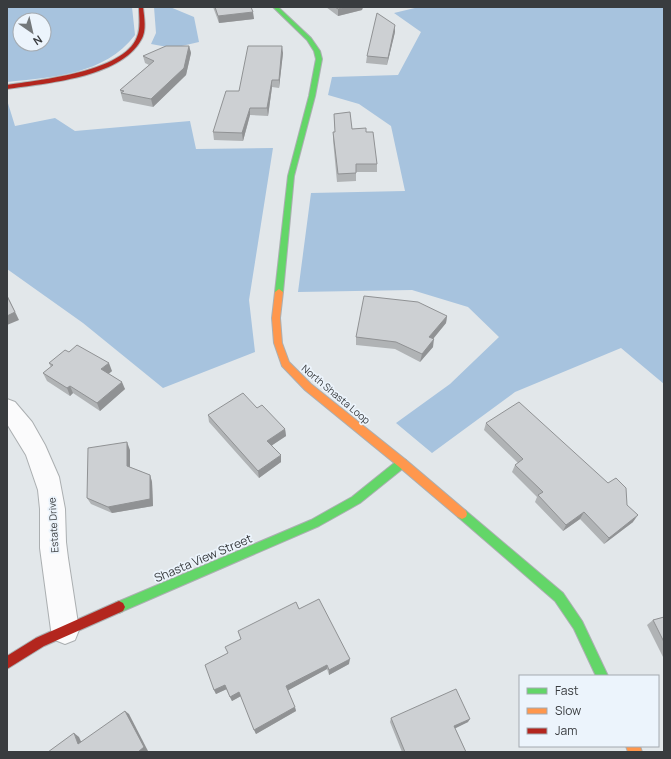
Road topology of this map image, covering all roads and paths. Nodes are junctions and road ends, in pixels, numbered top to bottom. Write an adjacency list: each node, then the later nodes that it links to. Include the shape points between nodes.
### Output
1 (141, 7): 3 (street, via 139,41 116,60 76,77)
2 (274, 7): 5 (street, North Shasta Loop, via 309,39 319,59 291,176 276,318 278,343 285,364 308,387)
3 (7, 87)
4 (7, 408): 6 (street, Estate Drive, via 32,442 50,484 53,504 52,547)
5 (402, 463): 6 (street, Shasta View Street, via 356,500 316,523); 8 (street, North Shasta Loop, via 559,597 582,631)
6 (65, 630): 7 (street, Shasta View Street)
7 (7, 663)
8 (602, 675)

